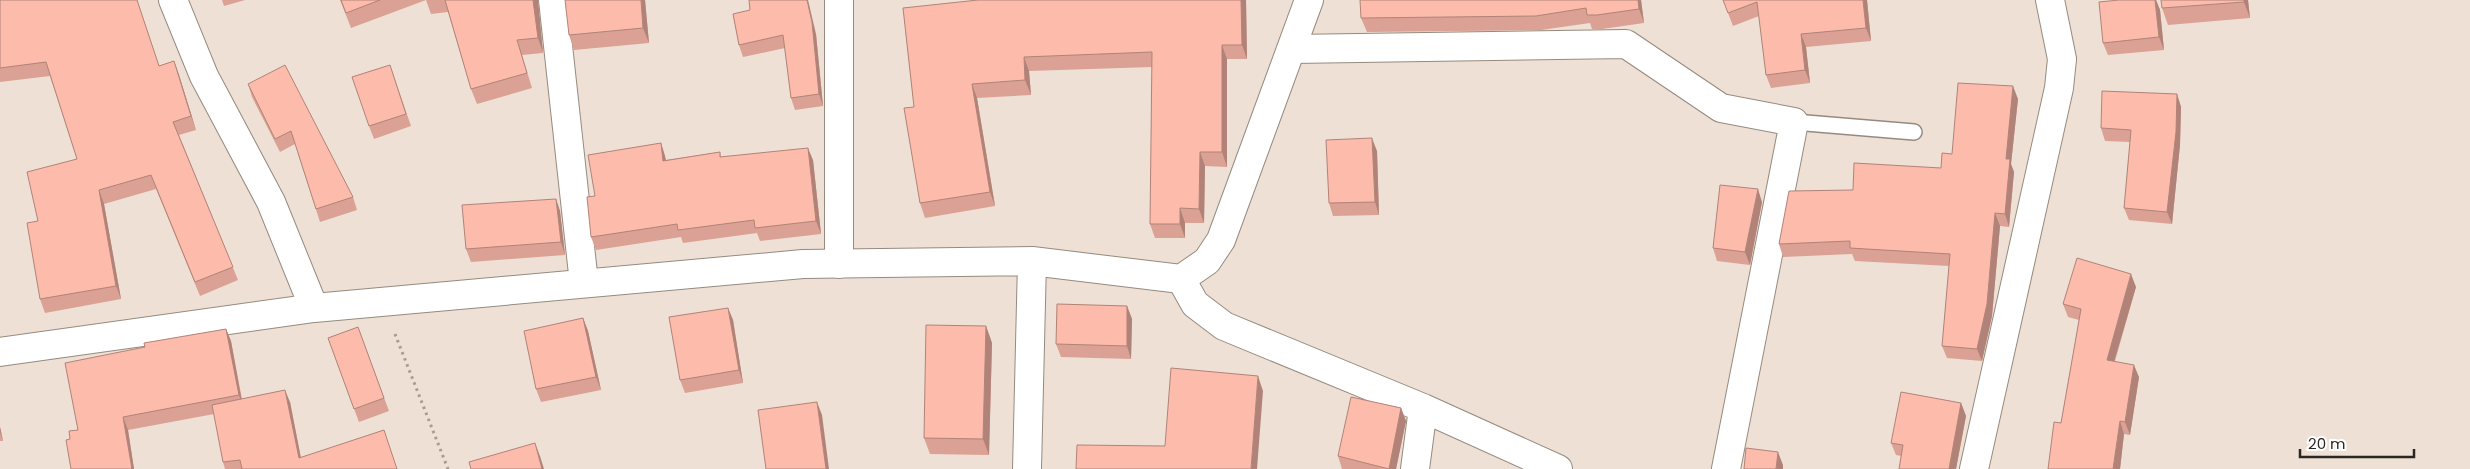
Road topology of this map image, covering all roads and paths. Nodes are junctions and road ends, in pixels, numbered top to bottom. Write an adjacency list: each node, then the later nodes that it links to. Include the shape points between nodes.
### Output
1 (173, 0): 14 (street, via 204,76 270,202)
2 (553, 0): 12 (street)
3 (839, 0): 10 (street)
4 (1309, 0): 6 (street)
5 (2050, 0): 22 (street, via 2062,59 2059,88)
6 (1292, 50): 7 (street, via 1626,44 1721,108); 11 (street, via 1221,240 1207,261)
7 (1794, 122): 8 (lane); 21 (street)
8 (1914, 132)
9 (1032, 262): 10 (street); 11 (street); 18 (street)
10 (839, 264): 12 (street, via 803,264)
11 (1181, 278): 16 (street, via 1195,304 1224,326)
12 (584, 283): 13 (street)
13 (382, 301): 14 (street); 17 (path)
14 (314, 308): 15 (street)
15 (0, 352)
16 (1423, 408): 19 (street); 20 (street)
17 (448, 469)
18 (1027, 469)
19 (1415, 469)
20 (1558, 469)
21 (1726, 469)
22 (1974, 469)

